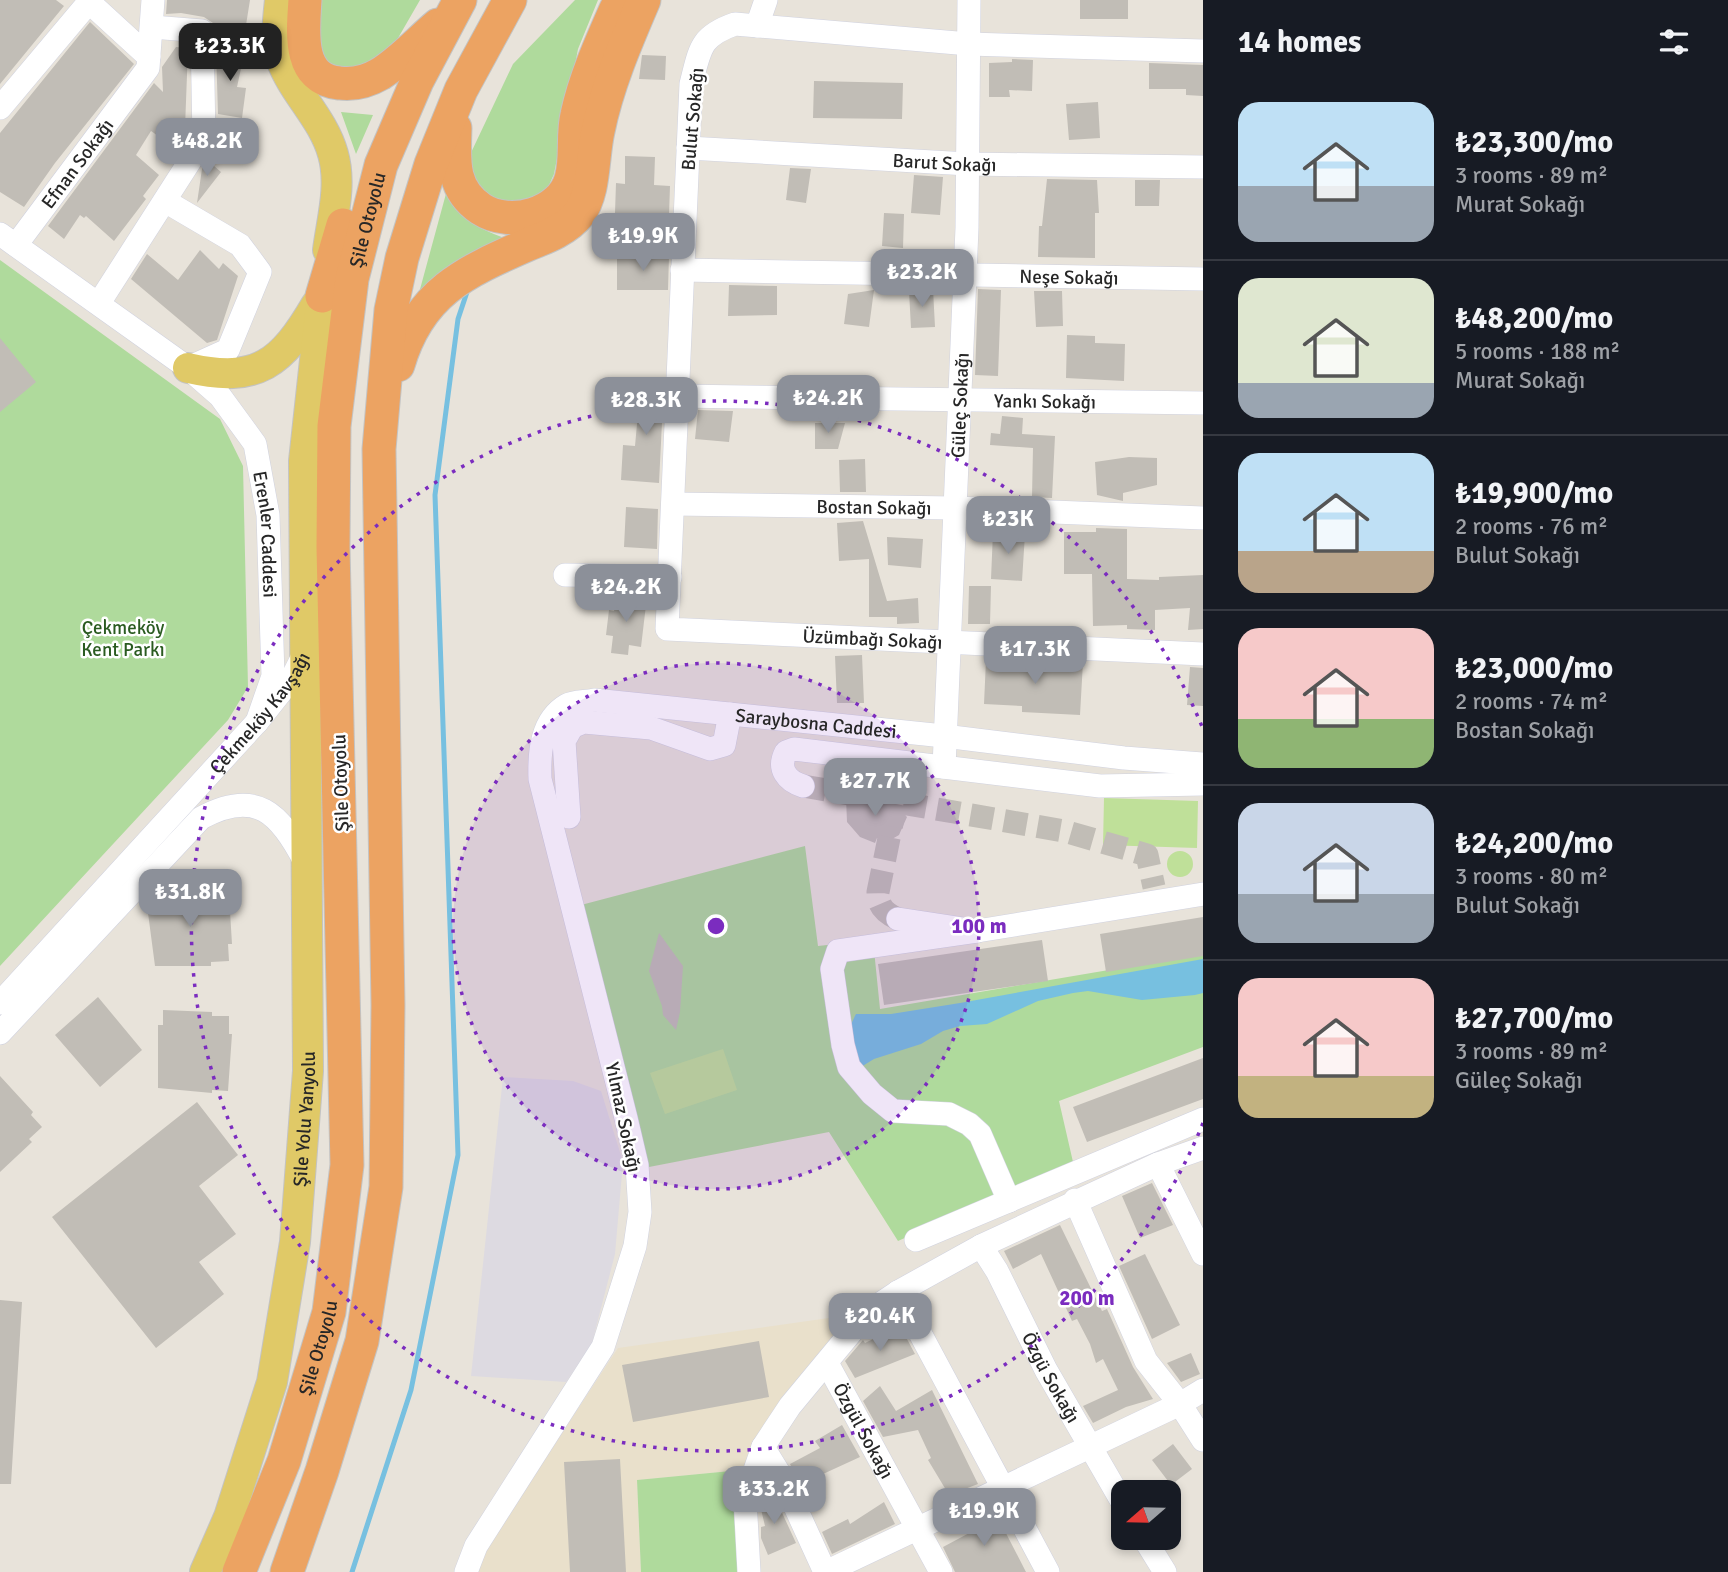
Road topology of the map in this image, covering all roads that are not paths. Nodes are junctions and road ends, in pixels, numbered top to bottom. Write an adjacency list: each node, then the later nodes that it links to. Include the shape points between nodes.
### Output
1 (153, 0): 11 (street, Efnan Sokağı)
2 (280, 0): 26 (main road, Çekmeköy Kavşağı, via 282,60 323,126 337,173)
3 (305, 0): 9 (highway, via 303,33 310,66 321,78 349,84 379,75)
4 (510, 0): 16 (highway, Şile Otoyolu)
5 (619, 0): 16 (highway, via 576,116 571,180 547,207 512,219 495,216 469,198 453,169)
6 (644, 0): 32 (highway, via 604,108 580,213 550,235 464,274 429,304 413,323 402,348)
7 (766, 0): 10 (street)
8 (969, 0): 12 (street, Güleç Sokağı)
9 (456, 6): 15 (highway, Şile Otoyolu)
10 (757, 26): 12 (street, Bulut Sokağı); 18 (street, Bulut Sokağı, via 736,24 712,32 699,54 691,84)
11 (152, 27): 14 (street, Efnan Sokağı); 21 (street, via 202,31 204,139)
12 (969, 44): 13 (street, Bulut Sokağı); 19 (street, Güleç Sokağı)
13 (1203, 51)
14 (149, 57): 17 (street, via 89,2); 22 (street, Efnan Sokağı, via 148,68)
15 (418, 81): 26 (highway, via 372,148 347,209); 77 (highway, Şile Otoyolu, via 366,214 352,279 334,426 347,1165 329,1312 284,1461)
16 (455, 105): 32 (highway, Şile Otoyolu, via 402,258 387,345)
17 (0, 108)
18 (688, 148): 19 (street, Barut Sokağı); 23 (street, Bulut Sokağı)
19 (968, 164): 20 (street, Barut Sokağı); 24 (street, Güleç Sokağı)
20 (1203, 167)
21 (165, 201): 27 (street); 28 (street, via 240,245 260,272 228,350)
22 (8, 240): 27 (street, Erenler Caddesi)
23 (682, 270): 24 (street, Neşe Sokağı); 29 (street, Bulut Sokağı)
24 (965, 275): 25 (street, Neşe Sokağı); 30 (street, Güleç Sokağı)
25 (1203, 279)
26 (321, 296): 28 (main road, via 280,358 253,370 218,375); 40 (main road, Çekmeköy Kavşağı, via 304,461)
27 (99, 303): 28 (street, Erenler Caddesi)
28 (188, 368): 44 (street, Erenler Caddesi, via 220,396 255,444 268,515 273,676)
29 (677, 396): 30 (street, Yankı Sokağı); 33 (street, Bulut Sokağı)
30 (960, 398): 31 (street, Yankı Sokağı); 34 (street, Güleç Sokağı)
31 (1203, 403)
32 (380, 432): 78 (highway, Şile Otoyolu, via 386,1187 362,1341)
33 (673, 504): 34 (street, Bostan Sokağı); 37 (street, Bulut Sokağı)
34 (954, 508): 35 (street, Bostan Sokağı); 39 (street, Güleç Sokağı)
35 (1203, 519)
36 (565, 575): 37 (street)
37 (670, 577): 38 (street, Bulut Sokağı)
38 (667, 629): 39 (street, Üzümbağı Sokağı)
39 (948, 640): 41 (street, Üzümbağı Sokağı); 45 (street, Güleç Sokağı)
40 (305, 652): 44 (street, Çekmeköy Kavşağı, via 292,678); 51 (main road, Şile Yolu Yanyolu)
41 (1203, 654)
42 (594, 700): 43 (street, Saraybosna Caddesi); 79 (street, Yılmaz Sokağı, via 568,704 551,721 539,751 540,779 637,1165 640,1212 603,1346 476,1546)
43 (730, 713): 45 (street, Saraybosna Caddesi); 50 (street, via 724,745 710,749 651,728 584,722 572,727 564,741)
44 (257, 722): 55 (street, Çekmeköy Kavşağı)
45 (944, 736): 46 (street, Saraybosna Caddesi); 47 (street, Güleç Sokağı)
46 (1203, 764)
47 (944, 767): 48 (street, via 1100,786); 49 (street, via 794,749 786,752 782,766 793,783)
48 (1203, 785)
49 (803, 786)
50 (569, 817)
51 (307, 865): 56 (street, via 290,831 266,809 246,804 220,808 201,818); 76 (main road, Şile Yolu Yanyolu, via 308,1071 295,1242 272,1382 229,1517)
52 (1203, 894): 54 (street, via 1155,895)
53 (898, 919): 54 (street)
54 (977, 931): 61 (street, via 838,951 832,969 849,1067 893,1111 949,1114 969,1124 980,1134)
55 (0, 1003)
56 (0, 1032)
57 (1203, 1119): 61 (street)
58 (1203, 1148): 59 (street)
59 (1158, 1164): 60 (street); 64 (street)
60 (1075, 1200): 63 (street); 68 (street, via 1146,1361)
61 (1009, 1201): 62 (street)
62 (916, 1240)
63 (981, 1246): 65 (street); 71 (street, Özgü Sokağı)
64 (1203, 1255)
65 (898, 1292): 66 (street, via 868,1312); 73 (street)
66 (827, 1363): 70 (street); 74 (street, Özgül Sokağı)
67 (1203, 1390): 68 (street)
68 (1180, 1404): 69 (street); 71 (street)
69 (1203, 1440)
70 (763, 1447): 80 (street, via 745,1499); 81 (street)
71 (1088, 1448): 72 (street, Özgü Sokağı); 73 (street)
72 (1111, 1484)
73 (1005, 1487): 74 (street); 83 (street)
74 (918, 1529): 81 (street); 82 (street, Özgül Sokağı)
75 (1151, 1550): 84 (street)
76 (205, 1572)
77 (239, 1572)
78 (287, 1572)
79 (466, 1572)
80 (749, 1572)
81 (826, 1572)
82 (941, 1572)
83 (1048, 1572)
84 (1165, 1572)

